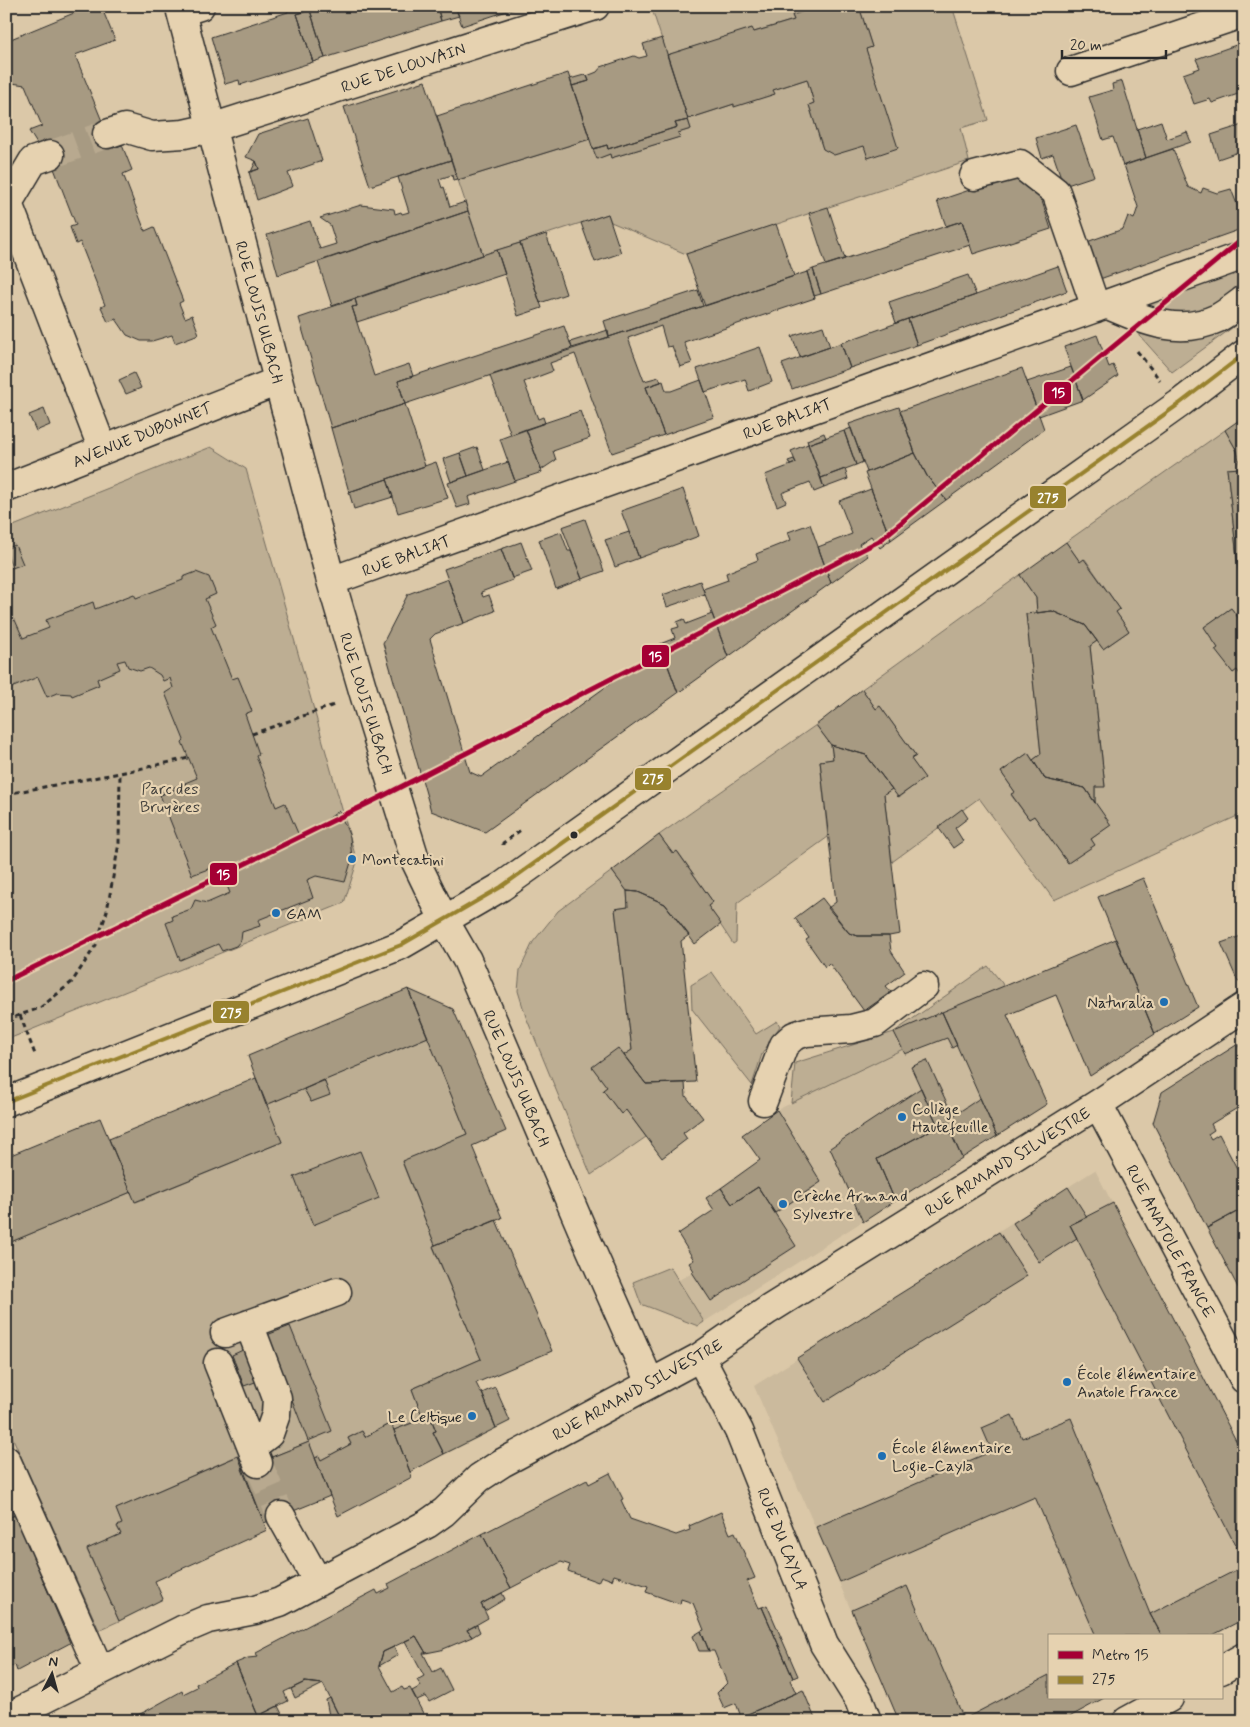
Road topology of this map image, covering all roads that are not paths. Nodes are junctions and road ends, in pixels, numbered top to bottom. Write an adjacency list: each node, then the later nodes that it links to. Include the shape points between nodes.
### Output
1 (200, 6): 5 (street, RUE LOUIS ULBACH, via 181,12)
2 (595, 6): 5 (street, RUE DE LOUVAIN)
3 (1244, 13): 4 (street)
4 (1071, 71)
5 (208, 118): 6 (street, RUE DE LOUVAIN, via 184,134 152,136 125,128); 14 (street, RUE LOUIS ULBACH)
6 (107, 134)
7 (50, 154): 9 (street, via 33,162)
8 (974, 176): 12 (street, via 1020,164 1056,192)
9 (7, 201): 15 (street)
10 (1244, 255): 12 (street, RUE BALIAT)
11 (1244, 300): 12 (street, via 1220,317 1200,325 1151,323)
12 (1101, 306): 17 (street, RUE BALIAT)
13 (1244, 354): 18 (street, via 1179,404 501,887)
14 (278, 381): 15 (street, AVENUE DUBONNET); 17 (street, RUE LOUIS ULBACH)
15 (103, 450): 16 (street, AVENUE DUBONNET)
16 (6, 488)
17 (331, 582): 18 (street, RUE LOUIS ULBACH, via 416,862)
18 (444, 920): 22 (street, via 401,944); 28 (street, RUE LOUIS ULBACH, via 467,960)
19 (924, 986): 21 (street, via 875,1023 851,1030 806,1032 794,1036 784,1045)
20 (1244, 1007): 23 (street, RUE ARMAND SILVESTRE)
21 (763, 1101)
22 (6, 1102)
23 (1098, 1104): 25 (street, RUE ARMAND SILVESTRE, via 768,1310); 27 (street, RUE ANATOLE FRANCE)
24 (336, 1292): 26 (street, via 237,1328 276,1398 276,1414 269,1434 255,1455)
25 (700, 1357): 28 (street, RUE ARMAND SILVESTRE); 37 (street, RUE DU CAYLA, via 739,1431 824,1644 859,1700)
26 (218, 1363)
27 (1244, 1379)
28 (650, 1383): 31 (street, RUE ARMAND SILVESTRE, via 502,1463 479,1478 427,1524)
29 (6, 1460): 34 (street)
30 (280, 1516): 31 (street)
31 (318, 1582): 34 (street, RUE ARMAND SILVESTRE, via 280,1602 182,1630)
32 (1244, 1657): 33 (street)
33 (1222, 1669)
34 (100, 1671): 36 (street, RUE ARMAND SILVESTRE, via 18,1712)
35 (1164, 1700): 38 (street)
36 (7, 1721)
37 (867, 1721)
38 (1127, 1721)

